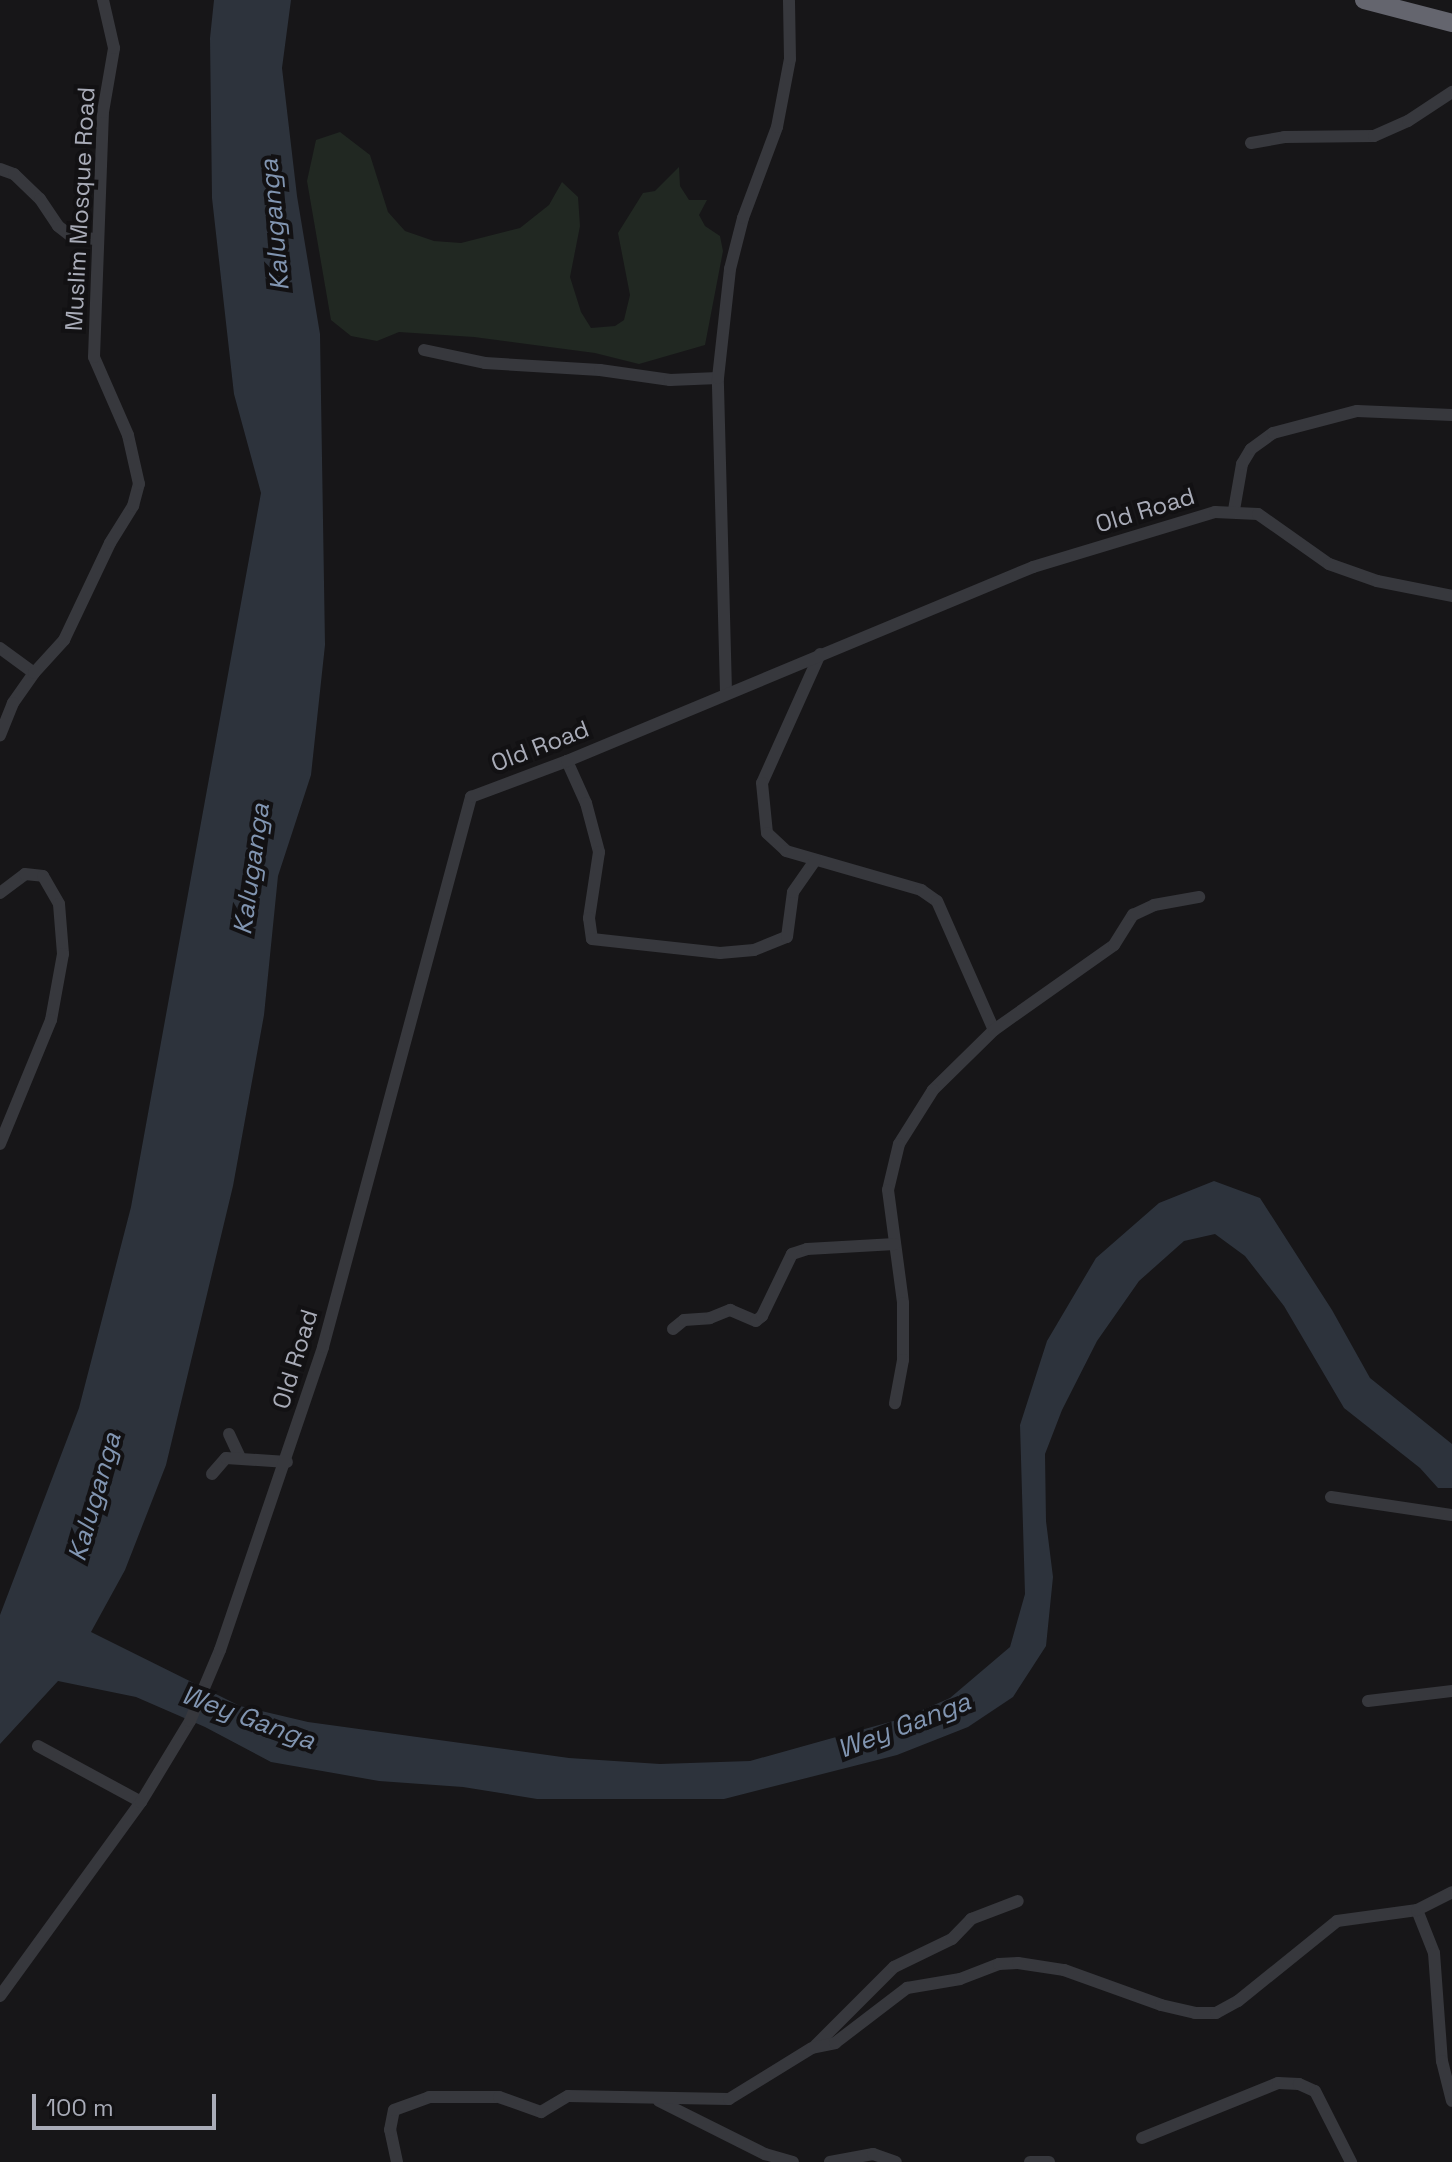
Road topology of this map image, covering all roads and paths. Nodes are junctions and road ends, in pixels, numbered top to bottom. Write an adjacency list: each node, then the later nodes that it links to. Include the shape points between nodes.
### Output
1 (103, 0): 8 (street, Muslim Mosque Road, via 114,48 103,112)
2 (789, 0): 10 (street, via 790,59 777,127 730,269)
3 (1364, 0): 4 (highway)
4 (1452, 23)
5 (1452, 92): 6 (street, via 1374,136 1284,137)
6 (1251, 143)
7 (0, 169): 8 (street, via 14,174 65,231)
8 (96, 239): 16 (street, Muslim Mosque Road, via 94,357 128,435 139,484 133,506 64,640)
9 (424, 350): 10 (street, via 485,363 670,380)
10 (718, 378): 17 (street)
11 (1452, 415): 12 (street, via 1357,411 1273,433 1251,449 1242,464)
12 (1234, 510): 13 (street, via 1258,514 1329,564 1377,581); 15 (street, Old Road, via 1033,567)
13 (1452, 596)
14 (0, 648): 16 (street)
15 (820, 654): 17 (street, Old Road); 20 (street, via 762,783 767,833 786,851)
16 (34, 673): 18 (street, Muslim Mosque Road)
17 (726, 692): 19 (street, Old Road)
18 (0, 735)
19 (567, 761): 20 (street, via 599,852 589,918 592,939 720,953 754,950 787,937 793,892); 30 (street, Old Road, via 471,797 331,1321)
20 (815, 860): 23 (street, via 921,890 937,901)
21 (0, 893): 24 (street, via 25,874 43,876 59,904 63,954 51,1020)
22 (1199, 897): 23 (street, via 1154,905 1133,915 1114,945)
23 (994, 1030): 25 (street, via 933,1090 899,1144 888,1190)
24 (0, 1144)
25 (895, 1244): 26 (street, via 792,1254 756,1321 730,1310 684,1320); 27 (street, via 903,1303 903,1360)
26 (673, 1329)
27 (895, 1403)
28 (229, 1434): 29 (street)
29 (240, 1458): 30 (street); 31 (street, via 226,1458)
30 (287, 1462): 37 (street, Old Road, via 190,1721)
31 (212, 1474)
32 (1331, 1497): 33 (street)
33 (1452, 1515)
34 (1452, 1691): 35 (street)
35 (1368, 1701)
36 (38, 1746): 37 (street)
37 (141, 1802): 41 (street, Old Road)
38 (1452, 1892): 40 (street)
39 (1018, 1901): 42 (street, via 971,1919 952,1939 894,1967)
40 (1417, 1910): 42 (street, via 1337,1921 1216,2013 1161,2005 1064,1970 999,1964 960,1979 907,1988 835,2043); 44 (street, via 1434,1953 1442,2061)
41 (0, 1996)
42 (812, 2048): 43 (street, via 729,2099)
43 (656, 2099): 46 (street); 47 (street, via 568,2096 541,2112 499,2097 429,2097 394,2110 390,2130)
44 (1452, 2101)
45 (1142, 2138): 53 (street, via 1278,2083 1299,2084 1315,2091)
46 (764, 2158): 48 (street)
47 (397, 2162)
48 (793, 2162)
49 (830, 2162): 50 (street, via 873,2154)
50 (896, 2162)
51 (1030, 2162): 52 (street)
52 (1049, 2162)
53 (1351, 2162)

